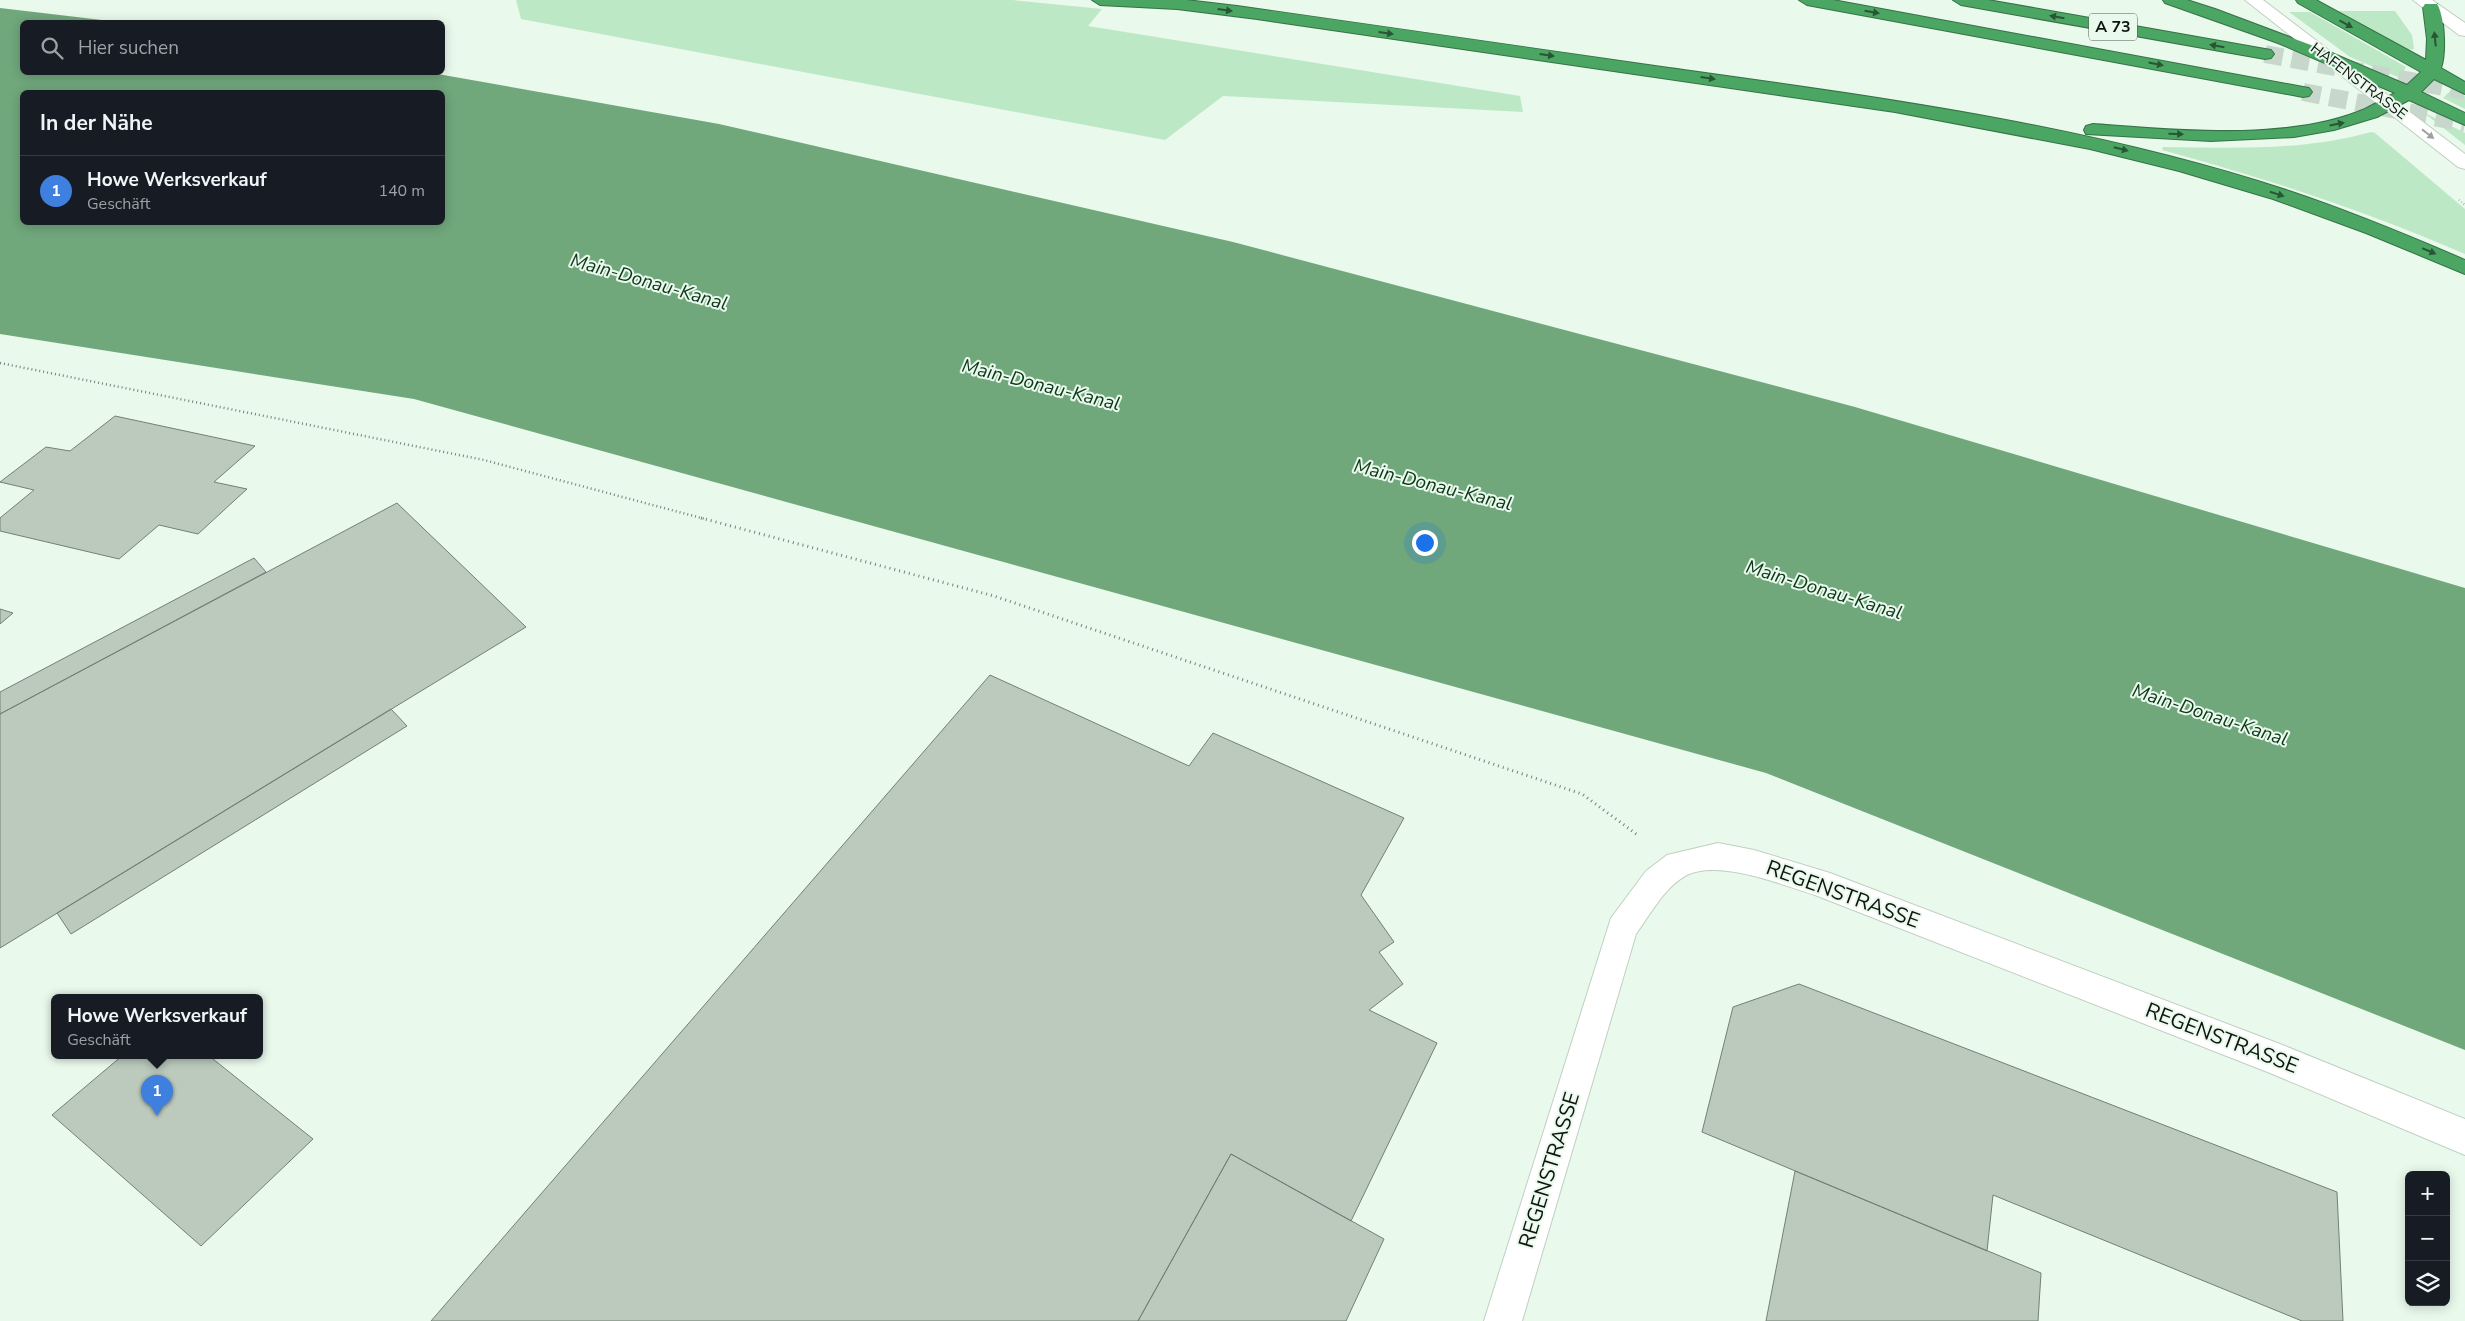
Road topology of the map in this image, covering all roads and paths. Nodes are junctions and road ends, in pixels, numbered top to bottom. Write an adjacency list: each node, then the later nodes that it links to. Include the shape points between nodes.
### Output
1 (1100, 0): 8 (highway)
2 (1159, 0): 8 (highway)
3 (1807, 0): 15 (highway, A 73, one-way to 15)
4 (1961, 0): 11 (highway, A 73, one-way to 4)
5 (2171, 0): 12 (highway)
6 (2253, 0): 12 (street, HAFENSTRASSE)
7 (2304, 0): 13 (highway, one-way to 13)
8 (1176, 4): 19 (highway, one-way to 19, via 1867,101)
9 (2426, 4): 10 (street); 13 (highway, one-way to 9, via 2436,50)
10 (2465, 31)
11 (2265, 54)
12 (2329, 58): 16 (highway); 17 (street, HAFENSTRASSE)
13 (2431, 71): 14 (highway); 16 (highway)
14 (2465, 89)
15 (2304, 92)
16 (2409, 92): 17 (highway); 18 (highway)
17 (2391, 104): 19 (highway, one-way to 17, via 2165,134 2267,133 2341,123); 20 (street, HAFENSTRASSE, one-way to 20)
18 (2465, 120)
19 (2005, 124): 21 (highway, one-way to 21, via 2101,144 2256,187 2375,229)
20 (2465, 163)
21 (2465, 268)
22 (0, 363): 23 (path, via 484,460 994,596 1582,794)
23 (1678, 864): 24 (street, REGENSTRASSE, via 1718,856 1754,863 1819,883 2280,1060); 25 (street, REGENSTRASSE, via 1657,881 1622,928)
24 (2465, 1137)
25 (1504, 1321)

